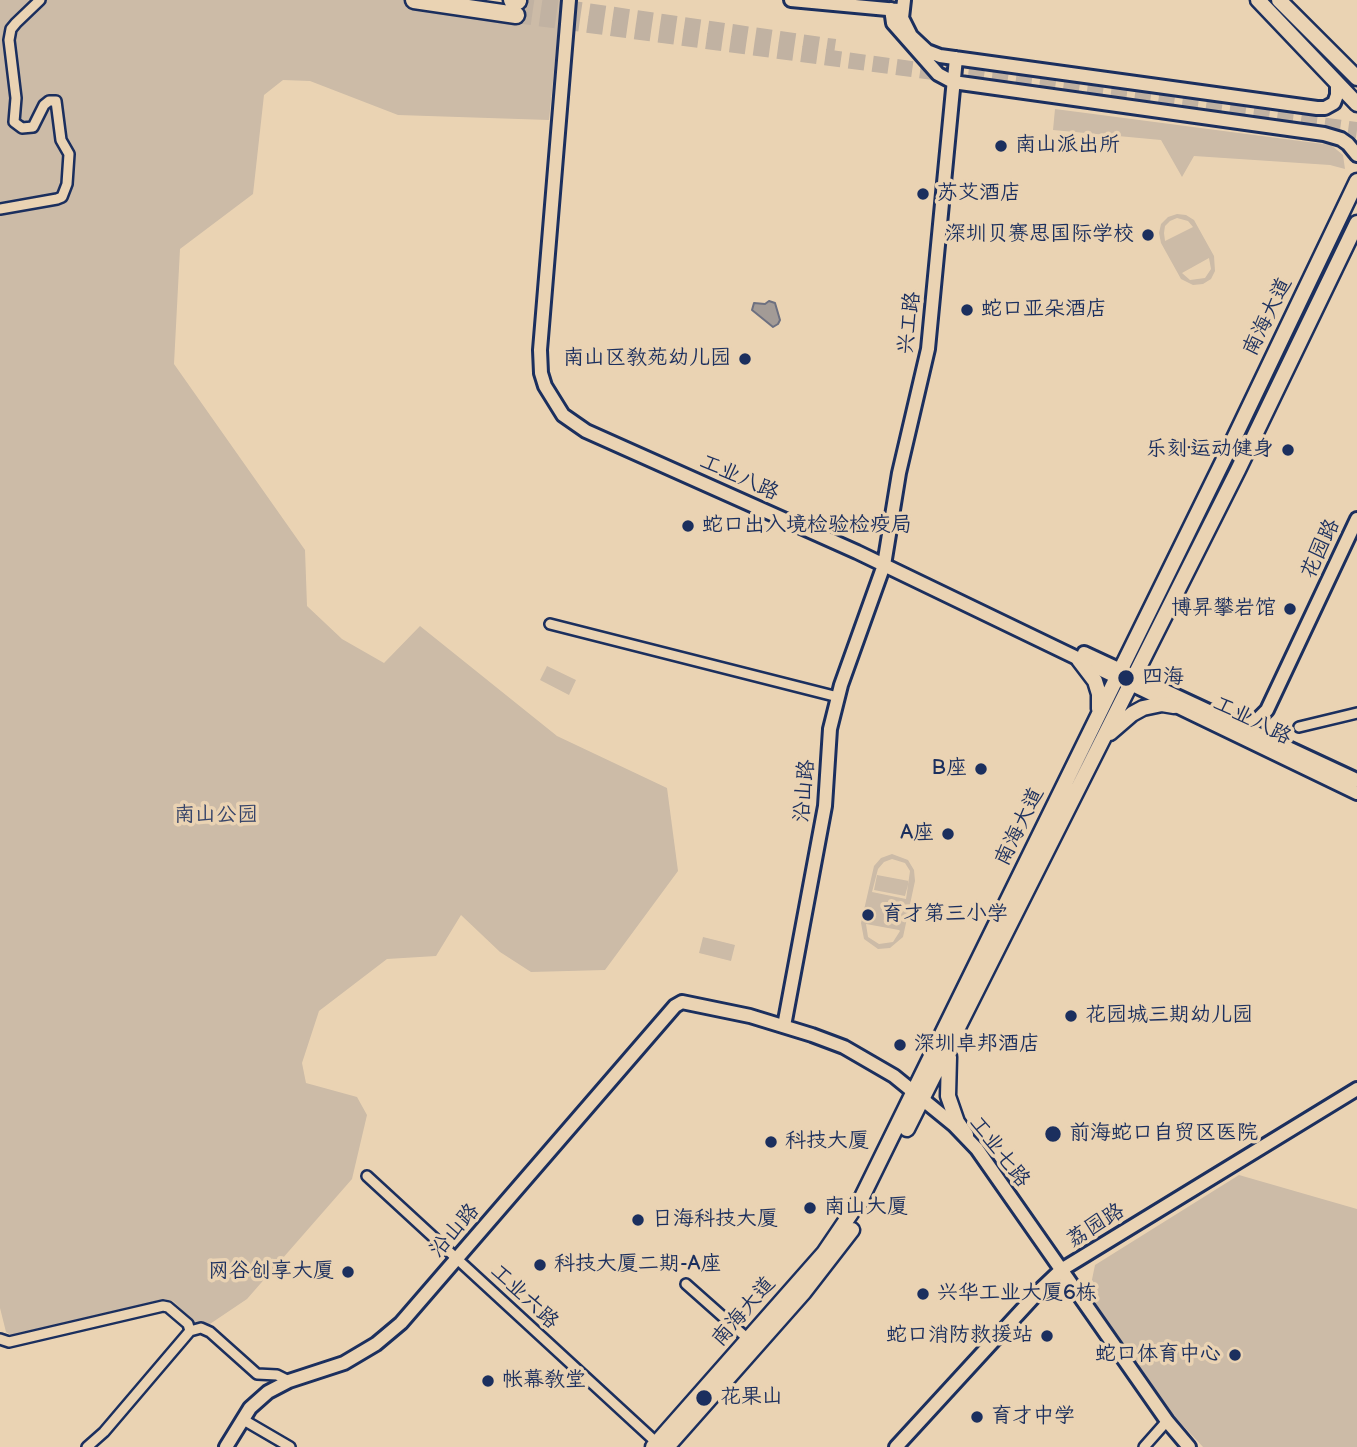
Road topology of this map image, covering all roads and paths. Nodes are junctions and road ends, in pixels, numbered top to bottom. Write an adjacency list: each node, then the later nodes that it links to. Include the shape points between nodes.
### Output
1 (40, 0): 17 (street, via 11,29 14,122 22,128 33,127 44,105 56,101 61,140 69,154 67,184 57,199)
2 (414, 0): 8 (highway)
3 (569, 0): 20 (street, 工业八路, via 540,350 541,373 550,396 563,415 586,431)
4 (575, 0): 20 (street, 工业八路, via 547,350 548,372 556,393 568,411 588,425)
5 (791, 0): 9 (street)
6 (1258, 0): 13 (main road)
7 (1279, 0): 11 (main road)
8 (515, 5)
9 (899, 5): 10 (street, via 906,28 920,46 935,55); 12 (street, via 893,23 938,74)
10 (956, 58): 12 (street, 兴工路); 13 (street, via 1317,108 1334,103)
11 (1353, 73)
12 (953, 82): 15 (street, via 1325,134 1348,144); 20 (street, 兴工路, via 928,349 896,486)
13 (1337, 83): 14 (main road)
14 (1357, 104)
15 (1357, 155)
16 (1357, 181): 23 (main road, 南海大道)
17 (0, 209)
18 (1357, 223): 24 (main road, 南海大道)
19 (1357, 519): 27 (street, 花园路)
20 (885, 562): 22 (street, 工业八路); 23 (street, 工业八路); 25 (street, 沿山路)
21 (550, 624): 25 (street)
22 (1079, 660): 23 (street, 工业八路); 29 (main road, via 1098,687)
23 (1118, 674): 24 (street, 工业八路); 29 (main road, 南海大道)
24 (1132, 680): 26 (street, 工业八路); 30 (street, 工业八路); 33 (main road, 南海大道)
25 (838, 697): 37 (street, 沿山路, via 830,729 825,806)
26 (1174, 706): 33 (main road, via 1155,705 1137,711); 35 (street, 工业八路)
27 (1267, 710): 30 (street, via 1254,723); 32 (street, via 1265,726)
28 (1357, 713): 31 (street)
29 (1099, 714): 40 (main road, 南海大道)
30 (1237, 724): 32 (street, 工业八路)
31 (1299, 727)
32 (1273, 741): 34 (street, 工业八路)
33 (1102, 742): 38 (main road, 南海大道)
34 (1357, 780)
35 (1357, 793)
36 (686, 1002): 37 (street, 工业七路); 43 (street, 沿山路, via 675,1006)
37 (784, 1026): 40 (street, 工业七路, via 860,1055)
38 (952, 1043): 40 (main road, 南海大道); 41 (main road, via 948,1096)
39 (1357, 1089): 44 (street, 荔园路)
40 (918, 1095): 41 (street, 工业七路); 48 (main road, 南海大道, via 850,1217); 52 (main road, 南海大道, via 870,1202 845,1242)
41 (966, 1135): 44 (street, 工业七路)
42 (367, 1176): 43 (street, 工业六路)
43 (457, 1259): 49 (street, 沿山路, via 401,1323 376,1344 344,1363); 52 (street, 工业六路)
44 (1061, 1270): 51 (street, 工业七路); 56 (street, 荔园路)
45 (686, 1284): 48 (street)
46 (190, 1331): 47 (street, via 188,1324 163,1306 9,1342); 49 (street, via 201,1328 210,1332 257,1374); 53 (street)
47 (0, 1339)
48 (748, 1339): 52 (main road, 南海大道)
49 (289, 1381): 50 (street, 沿山路, via 258,1399)
50 (242, 1419): 54 (street, 沿山路); 55 (street)
51 (1167, 1421): 57 (street); 58 (street, 工业七路)
52 (659, 1446)
53 (87, 1447)
54 (226, 1447)
55 (290, 1447)
56 (896, 1447)
57 (1144, 1447)
58 (1189, 1447)

